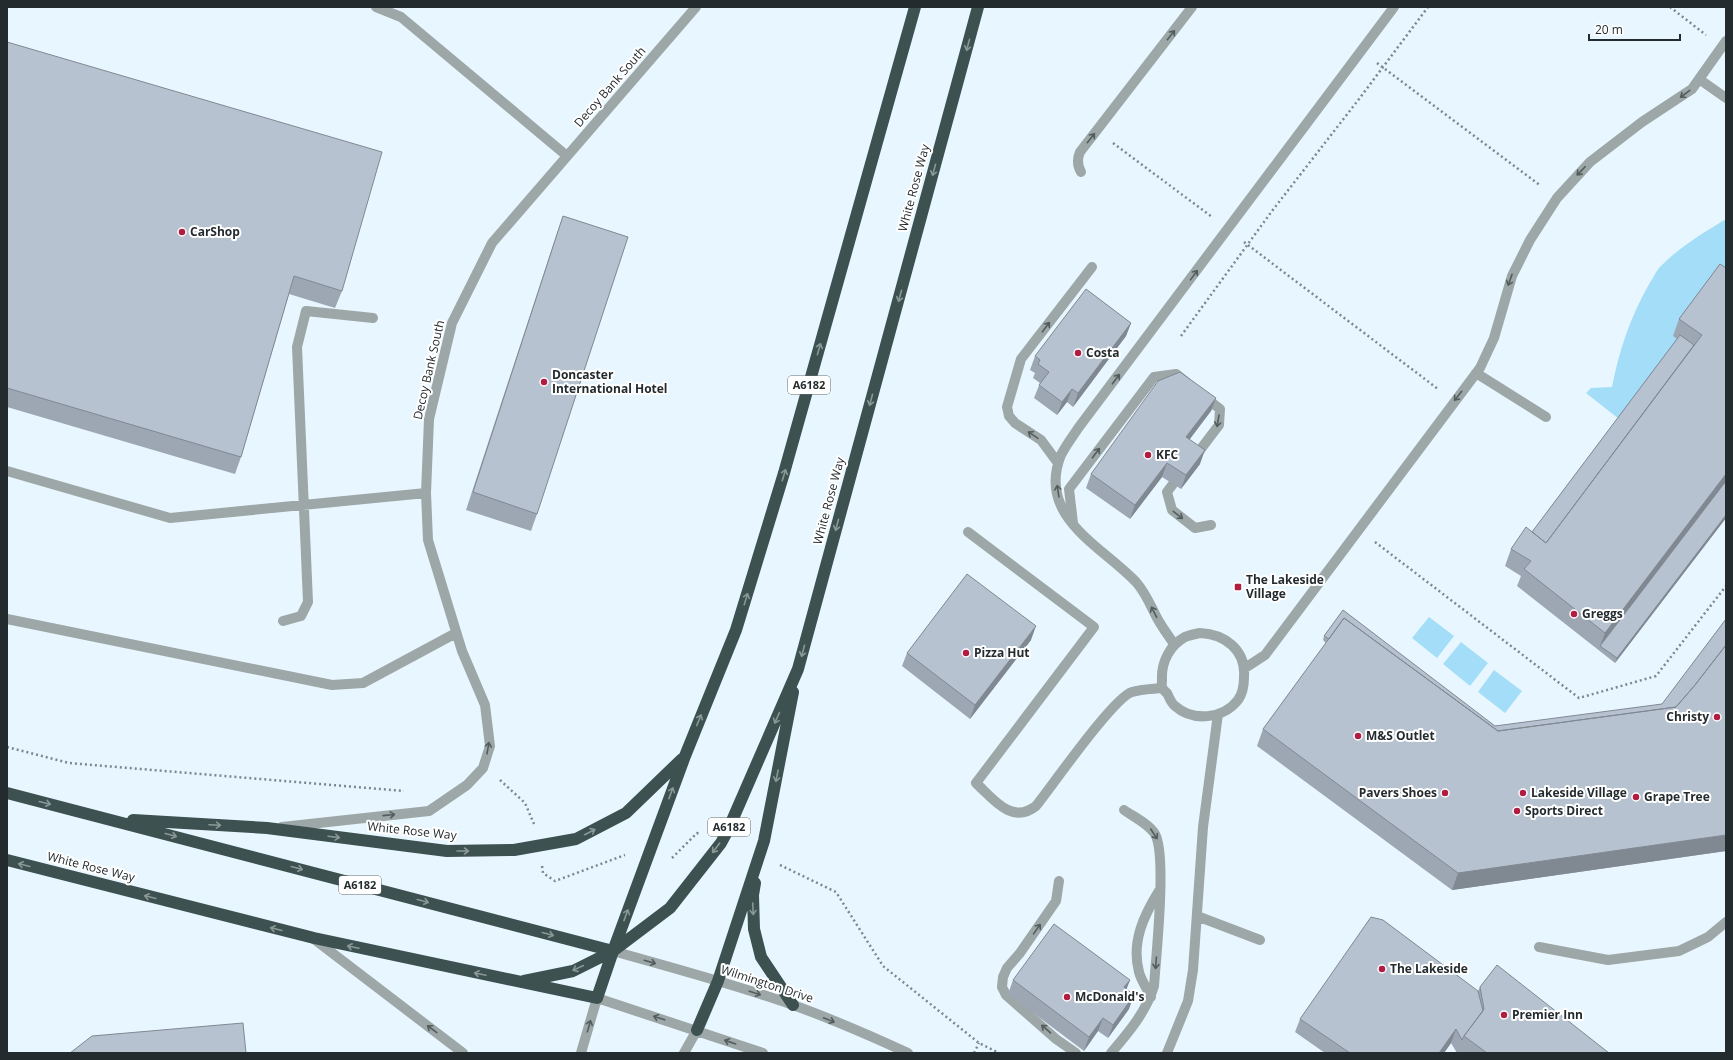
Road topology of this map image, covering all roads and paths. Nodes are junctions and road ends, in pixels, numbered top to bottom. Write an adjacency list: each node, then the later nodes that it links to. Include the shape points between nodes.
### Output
1 (376, 7): 15 (street, via 400,18)
2 (696, 7): 15 (street, Decoy Bank South)
3 (915, 7): 45 (highway, White Rose Way / A6182, one-way to 3, via 736,630 784,473)
4 (978, 7): 42 (highway, White Rose Way / A6182, one-way to 42)
5 (1192, 7): 14 (street, one-way to 5)
6 (1394, 7): 10 (street)
7 (1428, 7): 11 (path)
8 (1670, 7): 9 (path)
9 (1724, 44): 12 (street)
10 (1361, 51): 11 (path); 18 (street)
11 (1383, 68): 17 (path); 19 (path)
12 (1699, 79): 13 (street); 17 (street, one-way to 17, via 1681,98 1642,122 1590,162)
13 (1726, 98)
14 (1097, 131): 16 (street, one-way to 14, via 1078,158); 18 (path)
15 (567, 156): 30 (street, Decoy Bank South, via 492,243 452,323 429,419)
16 (1081, 172)
17 (1557, 198): 23 (street, one-way to 23, via 1520,257 1489,351)
18 (1228, 229): 19 (path); 27 (street, one-way to 18, via 1079,427)
19 (1247, 244): 22 (path); 24 (path)
20 (1092, 267): 27 (street, one-way to 20, via 1041,440 1015,423 1009,416 1007,407 1021,359)
21 (373, 318): 31 (street, via 306,311 297,347)
22 (1181, 336)
23 (1476, 374): 24 (street, one-way to 24); 25 (street)
24 (1454, 401): 34 (street)
25 (1546, 417)
26 (1193, 459): 33 (street, one-way to 26, via 1069,489 1154,377 1176,374 1220,409 1219,425)
27 (1058, 463): 33 (street, one-way to 27, via 1065,514 1059,498 1056,481)
28 (7, 471): 31 (street, via 170,518)
29 (1174, 484): 32 (street, one-way to 32, via 1167,492 1172,510 1195,528)
30 (426, 493): 31 (street); 39 (street, Decoy Bank South, via 428,540)
31 (304, 505): 38 (street, via 308,602 301,616)
32 (1211, 524)
33 (1073, 525): 40 (street, one-way to 33, via 1145,593)
34 (1359, 530): 36 (path, via 1579,698 1656,676); 41 (street, via 1265,655)
35 (968, 532): 43 (street, via 1094,627 976,783 1004,809 1022,813 1030,811 1107,714 1122,700 1131,692)
36 (1726, 586)
37 (7, 619): 39 (street, via 332,685 363,683)
38 (283, 621)
39 (456, 633): 49 (street, Decoy Bank South, one-way to 39, via 429,811 467,785 483,768 490,746 486,705)
40 (1174, 644): 41 (street, via 1186,636 1200,633 1223,638 1234,646); 43 (street, via 1166,656 1161,674)
41 (1245, 668): 44 (street, via 1244,687 1237,700 1227,710)
42 (798, 669): 50 (highway, one-way to 50); 59 (highway, White Rose Way / A6182, one-way to 59, via 721,842 670,908)
43 (1162, 688): 44 (street, via 1174,705 1187,714 1202,717)
44 (1218, 714): 54 (street, via 1204,826)
45 (685, 756): 49 (highway, White Rose Way / A6182, one-way to 45, via 447,851 514,850 576,839 626,813); 59 (highway, White Rose Way / A6182, one-way to 45)
46 (7, 793): 48 (highway, White Rose Way / A6182, one-way to 48)
47 (1124, 810): 53 (street, one-way to 53, via 1156,835 1160,845)
48 (106, 818): 49 (highway, White Rose Way / A6182, one-way to 49); 59 (highway, White Rose Way / A6182, one-way to 59)
49 (267, 828)
50 (759, 856): 60 (highway); 64 (highway, one-way to 64, via 753,895 754,929 760,957)
51 (7, 860): 56 (highway, White Rose Way, one-way to 51)
52 (1060, 881): 73 (street, one-way to 52, via 1006,995 1002,987 1007,968 1056,901)
53 (1160, 891): 62 (street, one-way to 62, via 1154,986); 62 (street, via 1143,918 1138,940 1139,973)
54 (1197, 916): 57 (street); 75 (street, via 1188,1001)
55 (1726, 922): 58 (street, via 1708,937 1679,951 1608,960)
56 (314, 938): 61 (highway, White Rose Way, one-way to 56); 66 (street, one-way to 56)
57 (1260, 940)
58 (1539, 947)
59 (613, 951): 60 (street, Wilmington Drive, one-way to 60); 61 (highway, White Rose Way, one-way to 61, via 573,971); 63 (highway, White Rose Way / A6182)
60 (718, 981): 64 (street, Wilmington Drive, one-way to 64); 65 (highway)
61 (518, 982): 63 (highway, White Rose Way)
62 (1151, 997): 74 (street, via 1131,1030)
63 (597, 998): 65 (street, one-way to 63); 67 (street, one-way to 63)
64 (793, 1005): 70 (street, Wilmington Drive, one-way to 70)
65 (697, 1030): 68 (street); 69 (street, one-way to 65)
66 (463, 1053)
67 (581, 1053)
68 (684, 1053)
69 (763, 1053)
70 (908, 1053)
71 (974, 1053): 72 (path, via 978,1043)
72 (999, 1053)
73 (1076, 1053)
74 (1111, 1053)
75 (1167, 1053)

